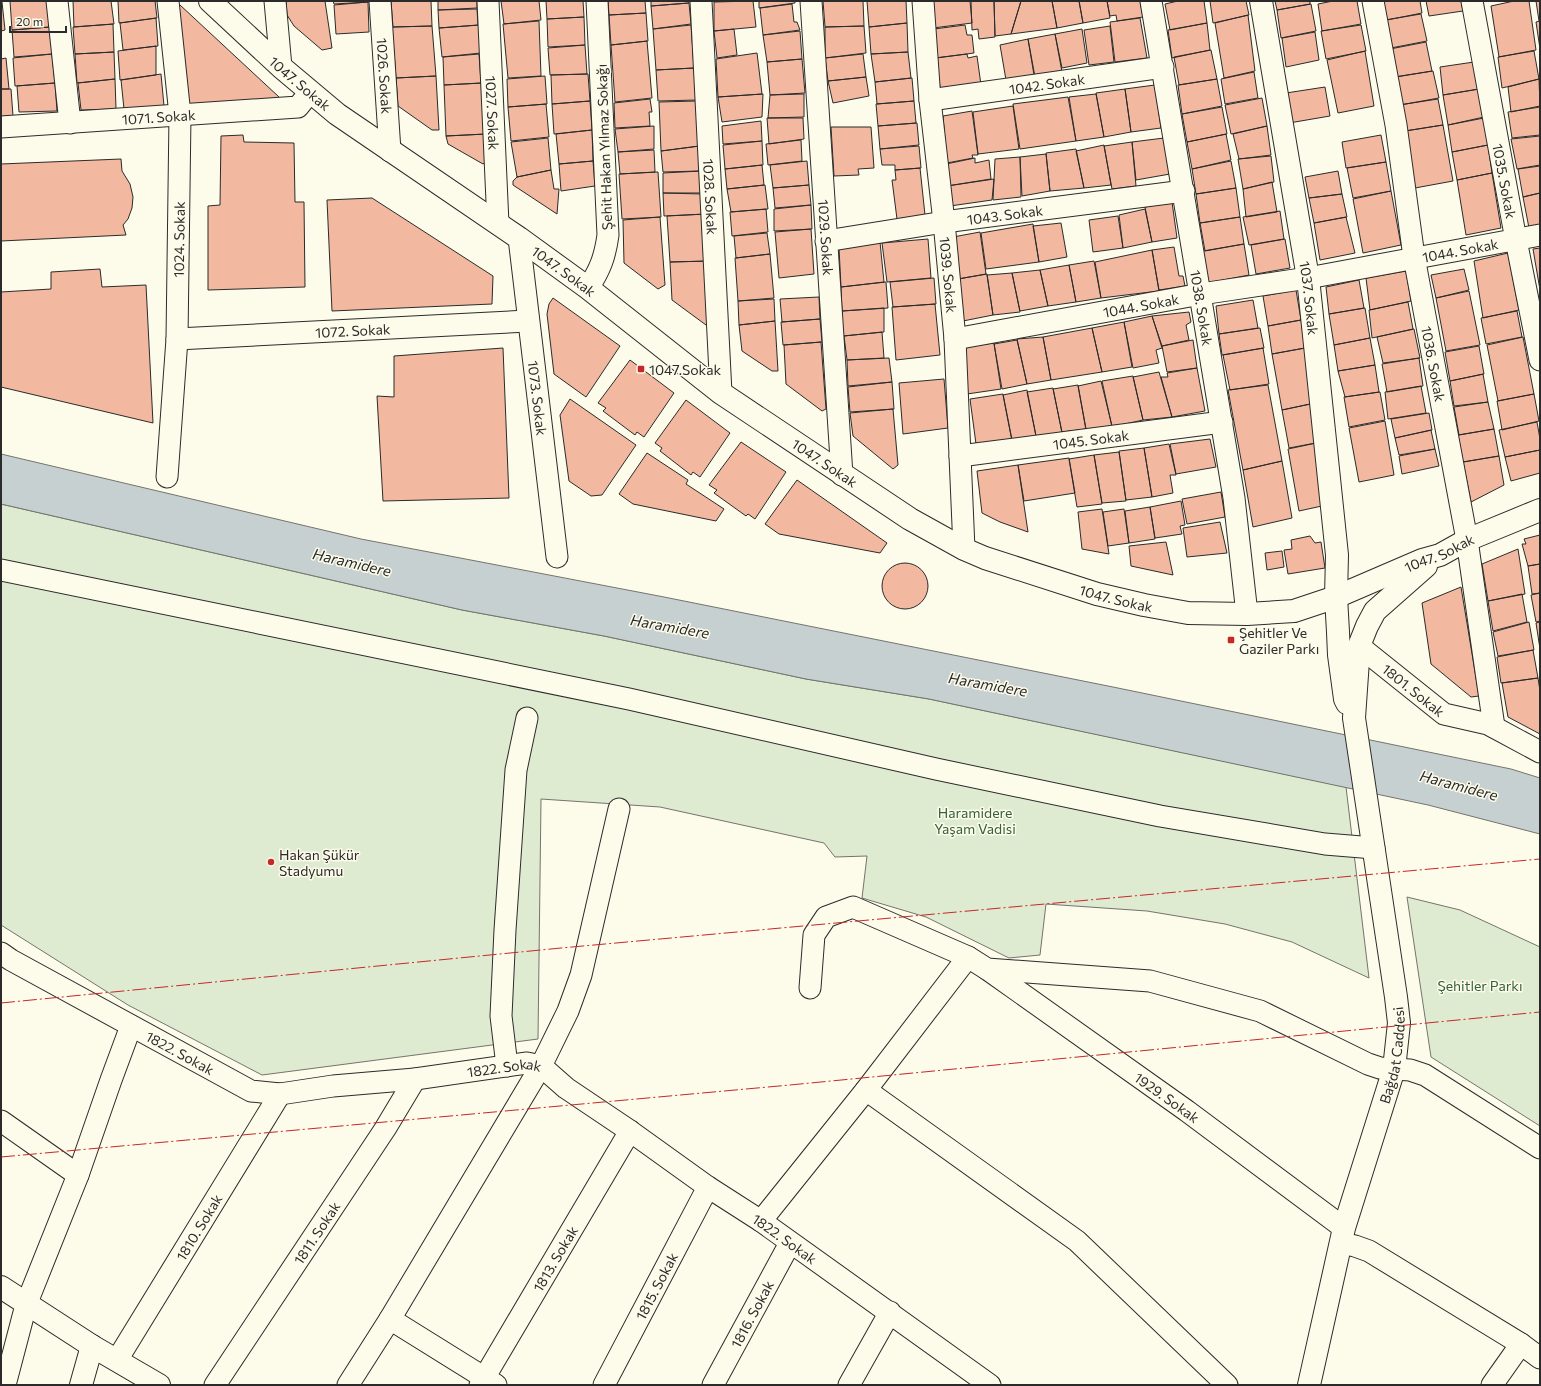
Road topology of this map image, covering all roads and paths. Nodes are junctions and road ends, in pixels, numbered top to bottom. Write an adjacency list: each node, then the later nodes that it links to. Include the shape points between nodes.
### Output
1 (57, 1): 20 (street)
2 (168, 1): 19 (street, 1024. Sokak)
3 (210, 1): 15 (main road, 1047. Sokak)
4 (275, 1): 15 (street)
5 (380, 1): 22 (street, 1026. Sokak)
6 (488, 1): 25 (street, 1027. Sokak)
7 (597, 1): 32 (street, Şehit Hakan Yılmaz Sokağı, via 608,235 599,272)
8 (700, 1): 38 (street, 1028. Sokak)
9 (811, 1): 28 (street, 1029. Sokak)
10 (923, 1): 18 (street, 1039. Sokak)
11 (1151, 1): 16 (street, 1038. Sokak)
12 (1261, 1): 31 (main road, 1037. Sokak)
13 (1373, 1): 30 (street, 1036. Sokak, via 1396,125)
14 (1472, 1): 29 (street, 1035. Sokak)
15 (280, 67): 17 (main road, 1047. Sokak)
16 (1163, 67): 18 (street, 1042. Sokak); 23 (street, 1038. Sokak)
17 (310, 92): 19 (street, 1071. Sokak, via 298,107); 22 (main road, 1047. Sokak)
18 (930, 100): 24 (street, 1039. Sokak)
19 (180, 115): 20 (street, 1071. Sokak); 35 (street, 1024. Sokak)
20 (70, 123): 21 (street, 1071. Sokak)
21 (1, 127)
22 (390, 150): 25 (main road, 1047. Sokak)
23 (1184, 191): 24 (street, 1043. Sokak); 33 (street, 1038. Sokak)
24 (944, 222): 28 (street, 1043. Sokak); 36 (street, 1039. Sokak)
25 (498, 224): 27 (main road, 1047. Sokak)
26 (1540, 235): 29 (street, 1044. Sokak)
27 (519, 238): 32 (main road, 1047. Sokak); 34 (street, 1073. Sokak)
28 (826, 240): 41 (street, 1029. Sokak)
29 (1516, 240): 30 (street, 1044. Sokak); 37 (street, 1035. Sokak)
30 (1414, 257): 31 (street, 1044. Sokak); 44 (street, 1036. Sokak)
31 (1308, 278): 33 (street, 1044. Sokak); 49 (main road, 1037. Sokak, via 1338,555)
32 (588, 288): 38 (main road, 1047. Sokak)
33 (1201, 294): 36 (street, 1044. Sokak); 39 (street, 1038. Sokak)
34 (528, 321): 35 (street, 1072. Sokak); 47 (street, 1073. Sokak)
35 (177, 339): 42 (street, 1024. Sokak)
36 (955, 340): 40 (street, 1039. Sokak)
37 (1540, 360)
38 (721, 393): 41 (main road, 1047. Sokak)
39 (1222, 422): 40 (street, 1045. Sokak); 50 (street, 1038. Sokak, via 1234,498)
40 (960, 456): 45 (street, 1039. Sokak)
41 (842, 475): 45 (main road, 1047. Sokak, via 910,519)
42 (166, 477)
43 (1540, 510): 44 (main road, 1047. Sokak)
44 (1467, 540): 46 (main road, 1047. Sokak); 54 (street, 1036. Sokak)
45 (964, 549): 50 (main road, 1047. Sokak, via 1097,594 1144,605 1188,613)
46 (1440, 555): 49 (main road, 1047. Sokak, via 1422,560); 51 (main road, via 1375,611)
47 (557, 557)
48 (1, 570): 57 (street, via 629,699 936,769 1153,814 1326,844)
49 (1336, 597): 50 (main road, 1047. Sokak, via 1294,611); 53 (main road, 1037. Sokak, via 1339,655 1345,699)
50 (1247, 614)
51 (1359, 646): 53 (main road); 54 (street, 1801. Sokak, via 1444,714 1488,724)
52 (527, 718): 63 (street, via 516,770 505,930 501,1016)
53 (1354, 718): 57 (main road, Bağdat Caddesi)
54 (1494, 728): 55 (street, 1801. Sokak)
55 (1540, 752)
56 (619, 809): 64 (street, via 581,975 568,1011)
57 (1374, 848): 65 (main road, Bağdat Caddesi, via 1399,1023)
58 (1, 953): 62 (street, 1822. Sokak)
59 (968, 957): 60 (street, 1929. Sokak); 61 (street, 1929. Sokak, via 853,907 826,917 814,935); 67 (street)
60 (987, 970): 65 (street, via 1150,981 1260,1011 1368,1064 1380,1068); 75 (street, 1929. Sokak, via 1187,1111)
61 (810, 988)
62 (131, 1026): 68 (street, 1822. Sokak, via 251,1091); 72 (street)
63 (507, 1066): 64 (street, 1822. Sokak, via 527,1063); 66 (street, 1822. Sokak)
64 (541, 1066): 70 (street, 1822. Sokak, via 566,1088); 80 (street)
65 (1394, 1068): 71 (street, via 1426,1075); 75 (main road, Bağdat Caddesi)
66 (415, 1079): 68 (street, 1822. Sokak, via 333,1086); 90 (street, 1811. Sokak, via 385,1129)
67 (866, 1090): 74 (street); 95 (street, via 1077,1241)
68 (280, 1094): 84 (street, 1810. Sokak)
69 (1, 1121): 72 (street)
70 (630, 1131): 73 (street, 1822. Sokak); 86 (street, 1813. Sokak)
71 (1540, 1148)
72 (78, 1174): 78 (street)
73 (708, 1187): 74 (street, 1822. Sokak); 92 (street, 1815. Sokak)
74 (760, 1221): 76 (street, 1822. Sokak)
75 (1343, 1235): 81 (street, via 1355,1246 1369,1251); 96 (main road, Bağdat Caddesi)
76 (790, 1242): 79 (street, 1822. Sokak); 93 (street, 1816. Sokak)
77 (1, 1287): 78 (main road)
78 (26, 1305): 82 (main road); 87 (street)
79 (890, 1312): 85 (street, 1822. Sokak); 94 (street)
80 (390, 1319): 86 (street); 91 (street)
81 (1520, 1344): 83 (street); 97 (street)
82 (92, 1346): 84 (main road); 88 (main road)
83 (1540, 1358)
84 (117, 1360): 89 (main road)
85 (979, 1382)
86 (486, 1383)
87 (5, 1385)
88 (80, 1385)
89 (158, 1385)
90 (215, 1385)
91 (348, 1385)
92 (604, 1385)
93 (713, 1385)
94 (849, 1385)
95 (1227, 1385)
96 (1308, 1385)
97 (1492, 1385)

